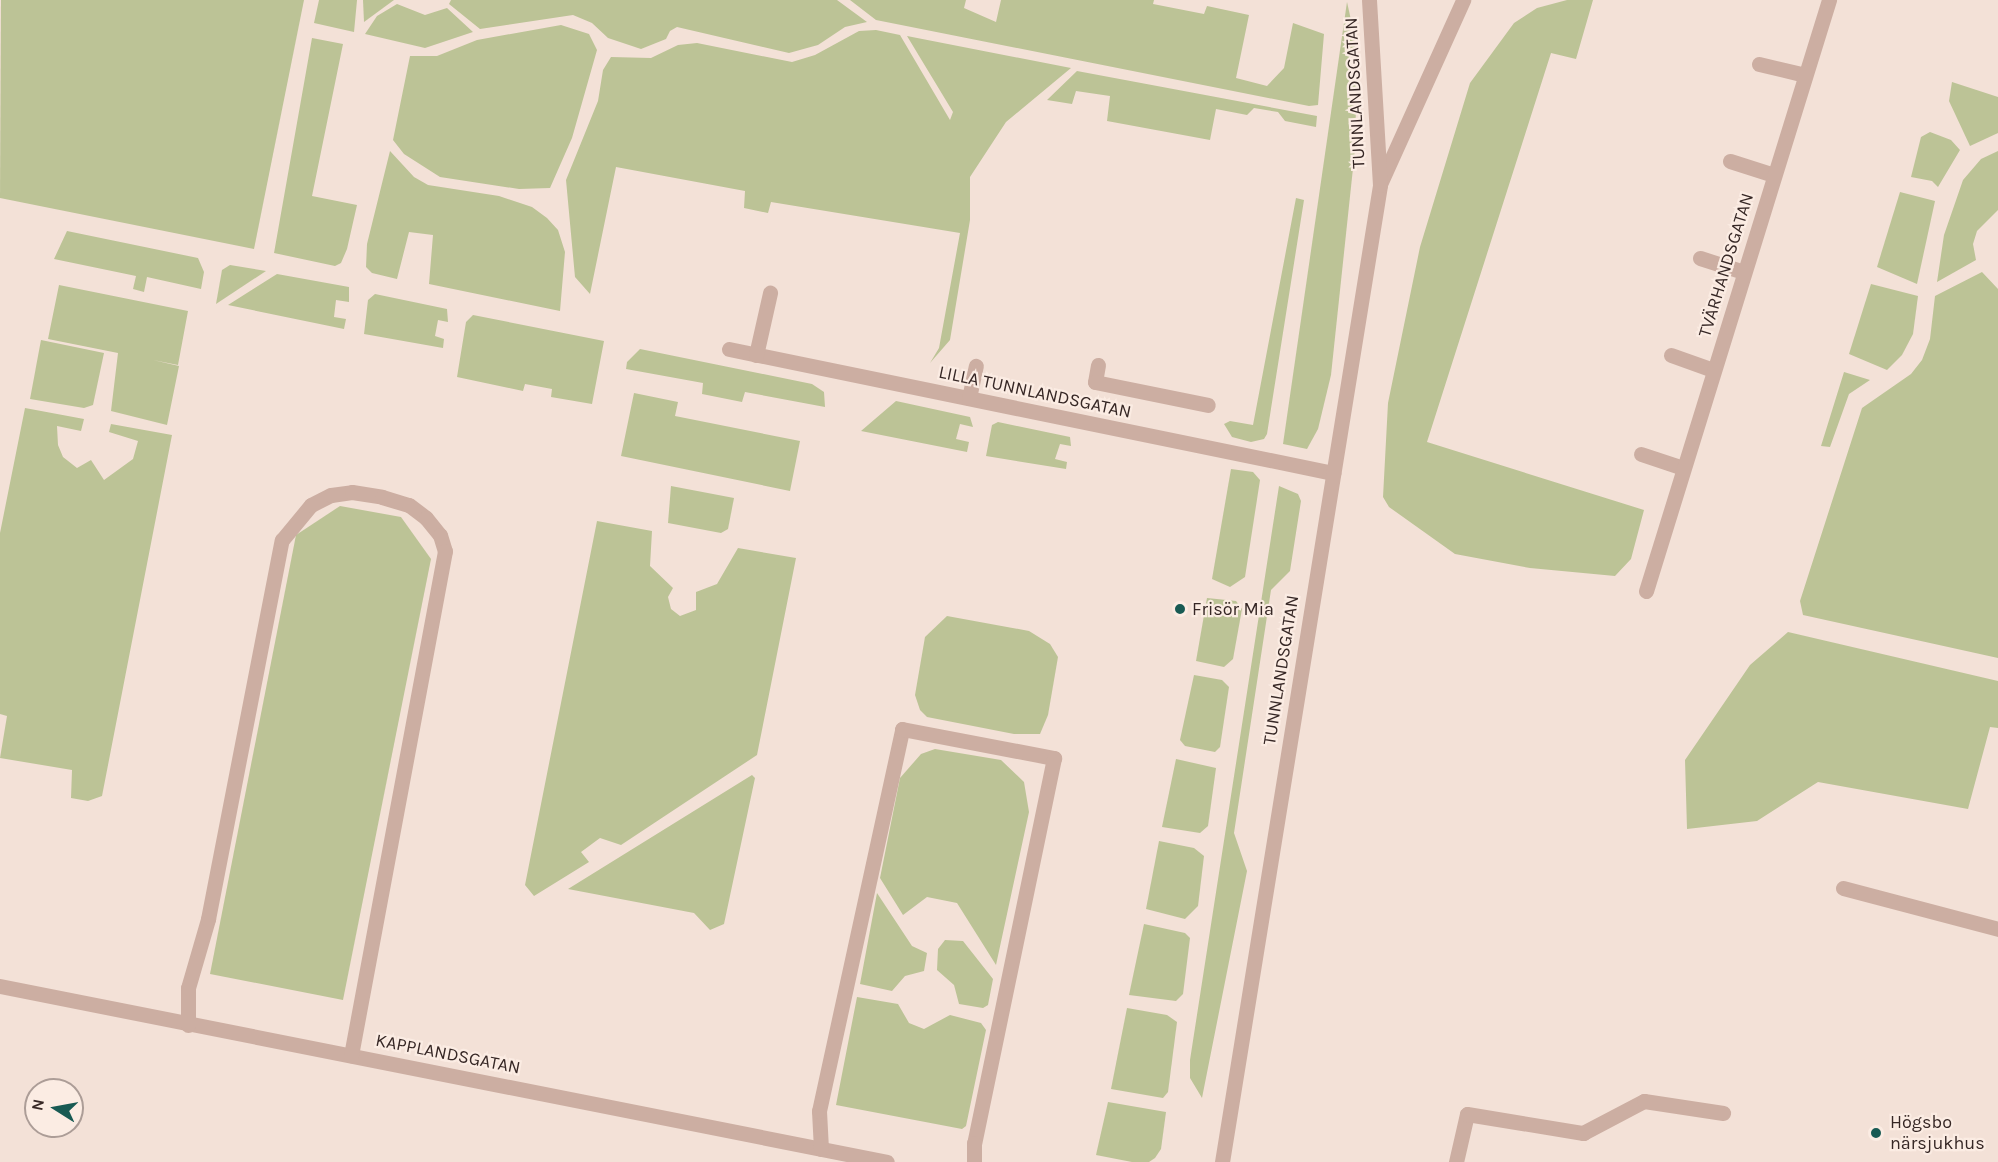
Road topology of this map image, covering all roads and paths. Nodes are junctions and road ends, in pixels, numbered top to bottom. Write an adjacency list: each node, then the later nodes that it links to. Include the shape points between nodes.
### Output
1 (1369, 0): 8 (street, TUNNLANDSGATAN)
2 (1463, 0): 8 (street, TUNNLANDSGATAN)
3 (1829, 0): 5 (street, TVÄRHANDSGATAN)
4 (1759, 64): 5 (street)
5 (1805, 75): 7 (street, TVÄRHANDSGATAN)
6 (1730, 161): 7 (street)
7 (1774, 175): 10 (street, TVÄRHANDSGATAN)
8 (1380, 184): 22 (street, TUNNLANDSGATAN)
9 (1700, 258): 10 (street)
10 (1744, 272): 17 (street, TVÄRHANDSGATAN)
11 (770, 293): 13 (street)
12 (729, 349): 13 (street, LILLA TUNNLANDSGATAN)
13 (756, 355): 18 (street, LILLA TUNNLANDSGATAN)
14 (1671, 355): 17 (street)
15 (1098, 365): 19 (street, via 1095,382)
16 (976, 366): 18 (street)
17 (1713, 370): 21 (street, TVÄRHANDSGATAN)
18 (969, 398): 22 (street, LILLA TUNNLANDSGATAN)
19 (1208, 405)
20 (1641, 454): 21 (street)
21 (1683, 468): 23 (street, TVÄRHANDSGATAN)
22 (1333, 473): 33 (street, TUNNLANDSGATAN)
23 (1646, 591)
24 (1843, 888): 25 (street)
25 (1998, 929)
26 (0, 986): 27 (street, KAPPLANDSGATAN)
27 (188, 1025): 28 (street, KAPPLANDSGATAN); 28 (street, via 188,988 208,919 282,540 311,505 331,495 352,492 382,497 409,505 426,518 440,535 445,551)
28 (351, 1055): 30 (street, KAPPLANDSGATAN)
29 (1724, 1113): 34 (street, via 1644,1101 1583,1133 1467,1114)
30 (821, 1149): 31 (street, KAPPLANDSGATAN); 32 (street, via 819,1111 902,729 1054,758 974,1143)
31 (887, 1162)
32 (974, 1162)
33 (1222, 1162)
34 (1456, 1162)

